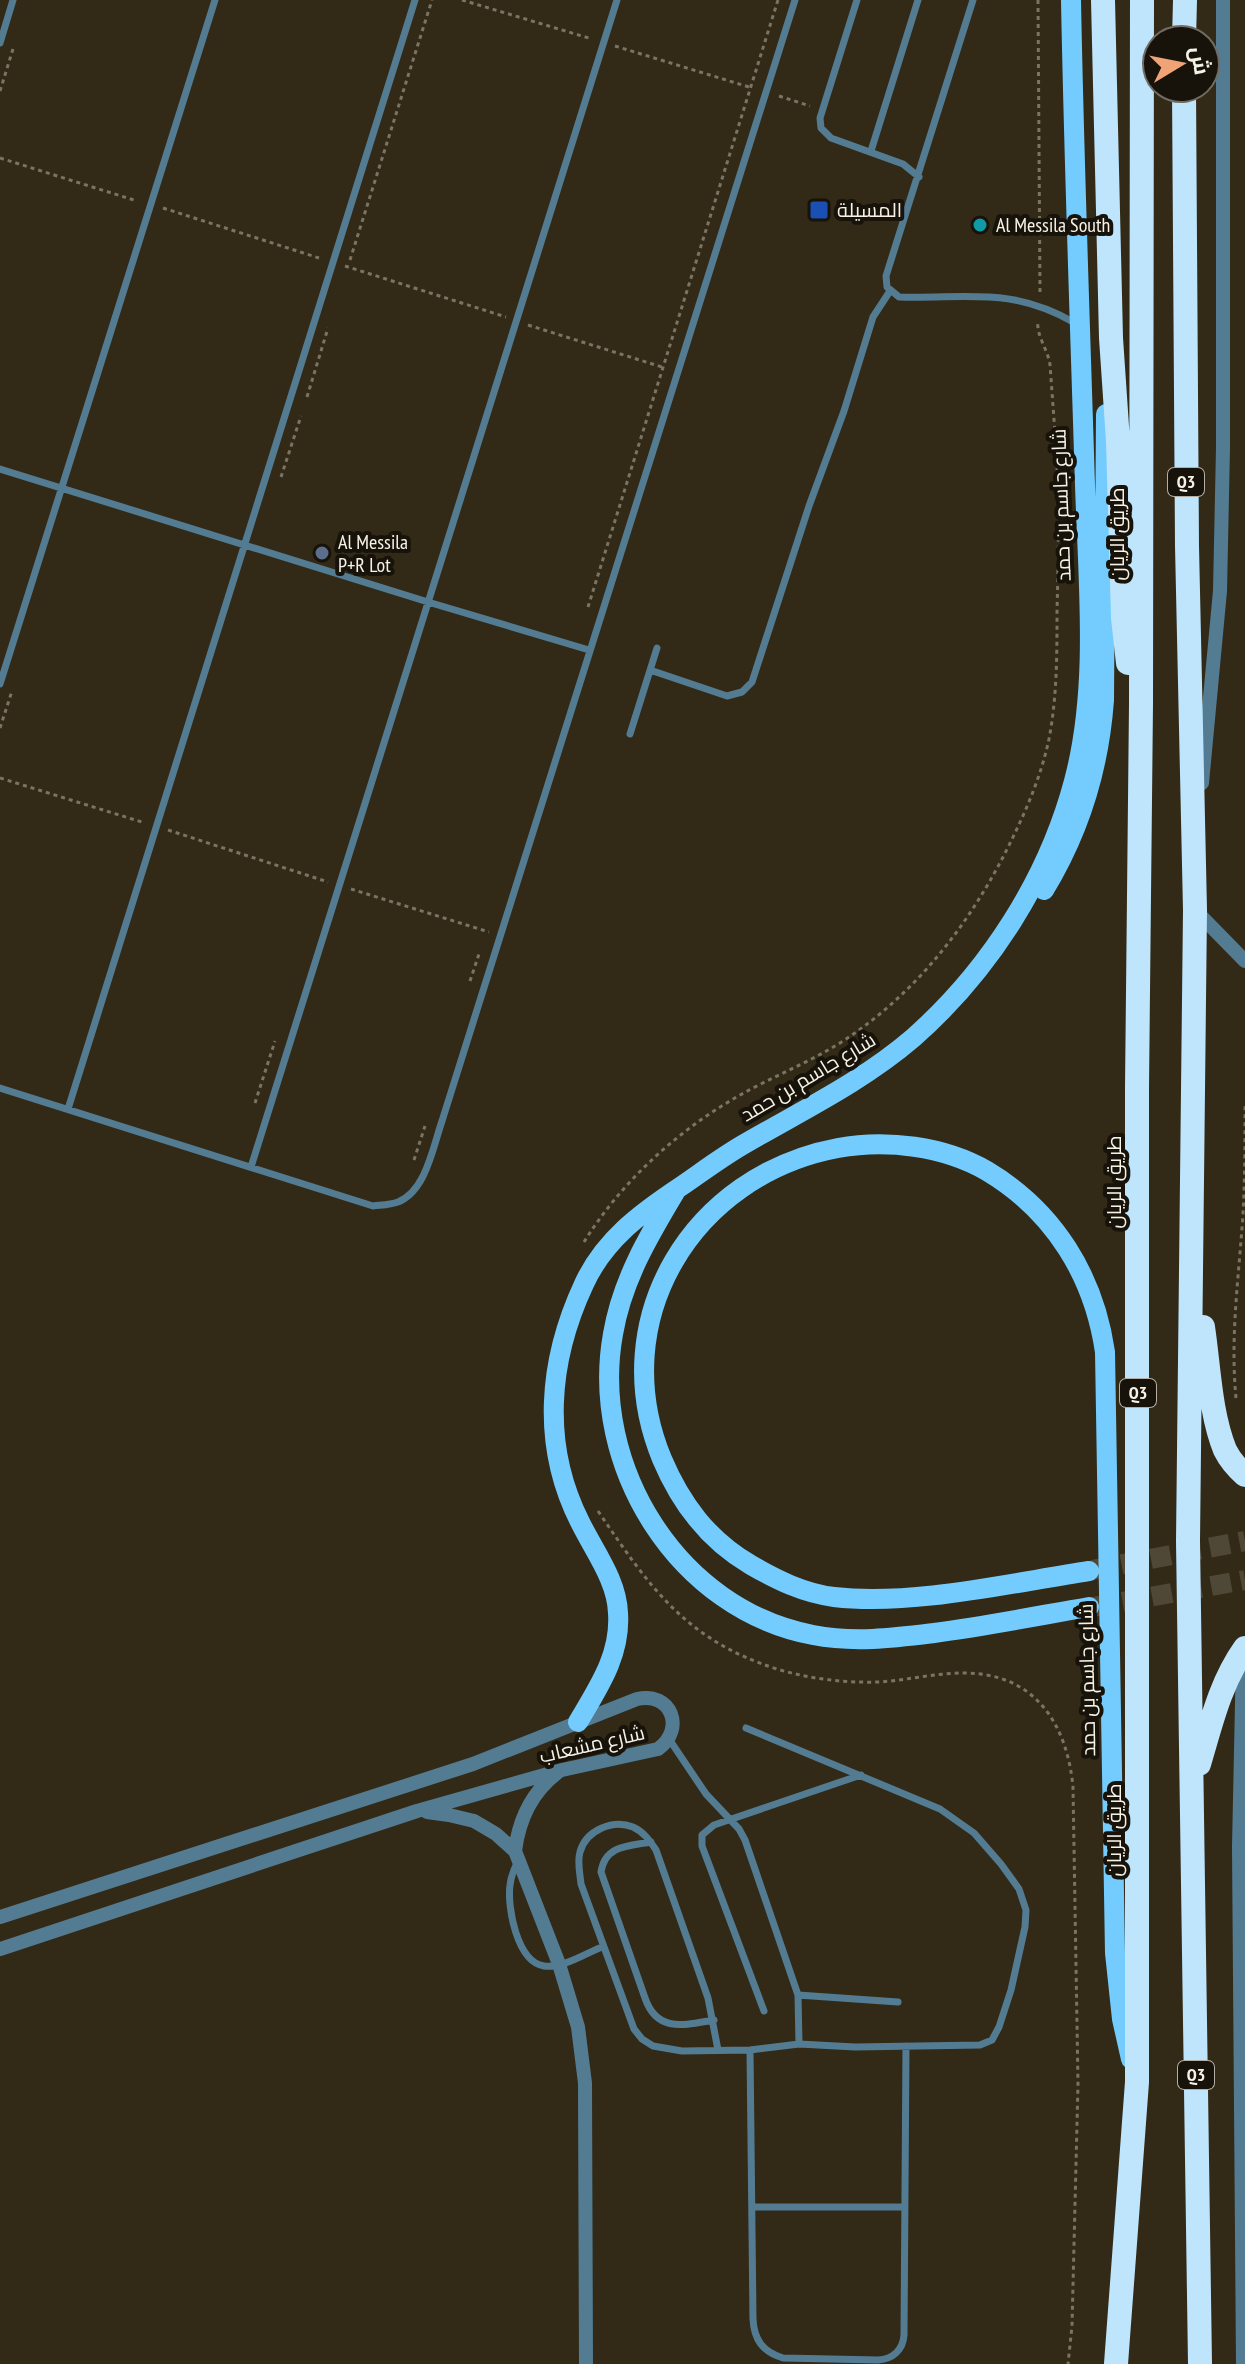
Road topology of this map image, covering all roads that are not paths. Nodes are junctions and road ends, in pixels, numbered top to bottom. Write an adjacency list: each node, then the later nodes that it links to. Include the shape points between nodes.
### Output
1 (13, 0): 15 (lane)
2 (215, 0): 23 (lane)
3 (415, 0): 24 (lane)
4 (617, 0): 25 (lane)
5 (795, 0): 27 (lane)
6 (857, 0): 17 (lane, via 820,123 827,135)
7 (918, 0): 17 (lane)
8 (973, 0): 18 (lane)
9 (1071, 0): 20 (main road, شارع جاسم بن حمد)
10 (1103, 0): 21 (highway)
11 (1142, 0): 30 (highway, طريق الريان / Q3)
12 (1185, 0): 14 (highway)
13 (1223, 0): 32 (street, via 1220,591)
14 (1184, 24)
15 (0, 43)
16 (1184, 104): 32 (highway, Q3)
17 (871, 151): 18 (lane)
18 (919, 177): 19 (lane, via 886,276)
19 (890, 291): 20 (lane, via 904,297 1013,299); 28 (lane, via 873,317 752,682 727,696)
20 (1079, 325): 35 (main road, شارع جاسم بن حمد, via 1088,624 1084,733 1052,847)
21 (1111, 338): 30 (highway, via 1123,618 1127,661); 35 (main road, via 1104,700 1097,759 1078,824 1057,868 1007,948)
22 (0, 469): 23 (lane)
23 (61, 489): 24 (lane); 29 (lane)
24 (244, 545): 25 (lane); 37 (lane)
25 (428, 602): 27 (lane); 38 (lane)
26 (657, 648): 28 (lane)
27 (589, 650): 38 (lane, via 418,1186 397,1203 373,1206)
28 (650, 670): 31 (lane)
29 (0, 684)
30 (1141, 704): 68 (highway, طريق الريان / Q3)
31 (630, 734)
32 (1194, 875): 33 (highway, Q3)
33 (1195, 910): 34 (street); 40 (highway, Q3)
34 (1245, 961)
35 (983, 964): 39 (main road, شارع جاسم بن حمد, via 914,1037 881,1063)
36 (0, 1088): 37 (lane)
37 (68, 1109): 38 (lane)
38 (251, 1167)
39 (678, 1188): 43 (main road, شارع جاسم بن حمد, via 640,1252 621,1298 609,1379 624,1465 659,1533 691,1571 755,1615 792,1630 849,1640 963,1629); 45 (main road, via 636,1216 594,1266 570,1318 554,1383 552,1417 559,1466 578,1518 613,1586 618,1613 610,1665)
40 (1192, 1250): 41 (highway, via 1215,1415 1226,1451); 50 (highway, Q3)
41 (1245, 1475)
42 (1089, 1571): 68 (main road, شارع جاسم بن حمد, via 891,1598 834,1597 781,1582 712,1537 667,1470 645,1388 654,1307 690,1236 752,1179 802,1157 902,1145 952,1155 998,1178 1038,1210 1073,1255 1094,1299 1105,1352 1115,1953 1122,2019)
43 (1089, 1607)
44 (1244, 1649): 50 (highway, via 1219,1696); 54 (street)
45 (578, 1722): 47 (street, شارع مشعاب, via 649,1698 669,1710); 56 (street, شارع مشعاب, via 458,1769)
46 (746, 1728): 49 (lane)
47 (669, 1739): 48 (street, شارع مشعاب, via 658,1749); 52 (lane, via 713,1804)
48 (562, 1770): 51 (street, شارع مشعاب); 55 (street, via 528,1805 519,1827)
49 (862, 1775): 52 (lane); 65 (lane, via 940,1809 974,1833 1019,1889 1026,1910 1011,1990 992,2040 980,2045)
50 (1192, 1786): 74 (highway, Q3)
51 (417, 1811): 55 (street, via 474,1821); 58 (street, شارع مشعاب)
52 (731, 1820): 60 (lane, via 745,1840); 62 (lane, via 709,1827 702,1846)
53 (651, 1842): 57 (lane, via 631,1826 615,1825 587,1838 580,1852 581,1884); 63 (lane); 63 (lane, via 611,1851 601,1872 645,1998 653,2014 668,2023)
54 (1242, 1846): 71 (street)
55 (517, 1856): 59 (street); 59 (lane, via 509,1900 516,1933 532,1961)
56 (0, 1917)
57 (602, 1947): 59 (lane); 66 (lane, via 628,2018 642,2039 666,2050)
58 (0, 1949)
59 (559, 1964): 72 (street, via 578,2027 585,2083)
60 (798, 1995): 61 (lane); 64 (lane)
61 (898, 2002)
62 (764, 2011)
63 (714, 2020): 66 (lane)
64 (799, 2044): 65 (lane); 67 (lane)
65 (906, 2046): 70 (lane)
66 (718, 2050): 67 (lane)
67 (750, 2050): 69 (lane)
68 (1137, 2082): 73 (highway, طريق الريان / Q3)
69 (752, 2207): 70 (lane); 70 (lane, via 757,2340 783,2358 857,2360 891,2357 904,2342)
70 (904, 2207)
71 (1243, 2227): 75 (street)
72 (586, 2364)
73 (1116, 2364)
74 (1200, 2364)
75 (1243, 2364)

